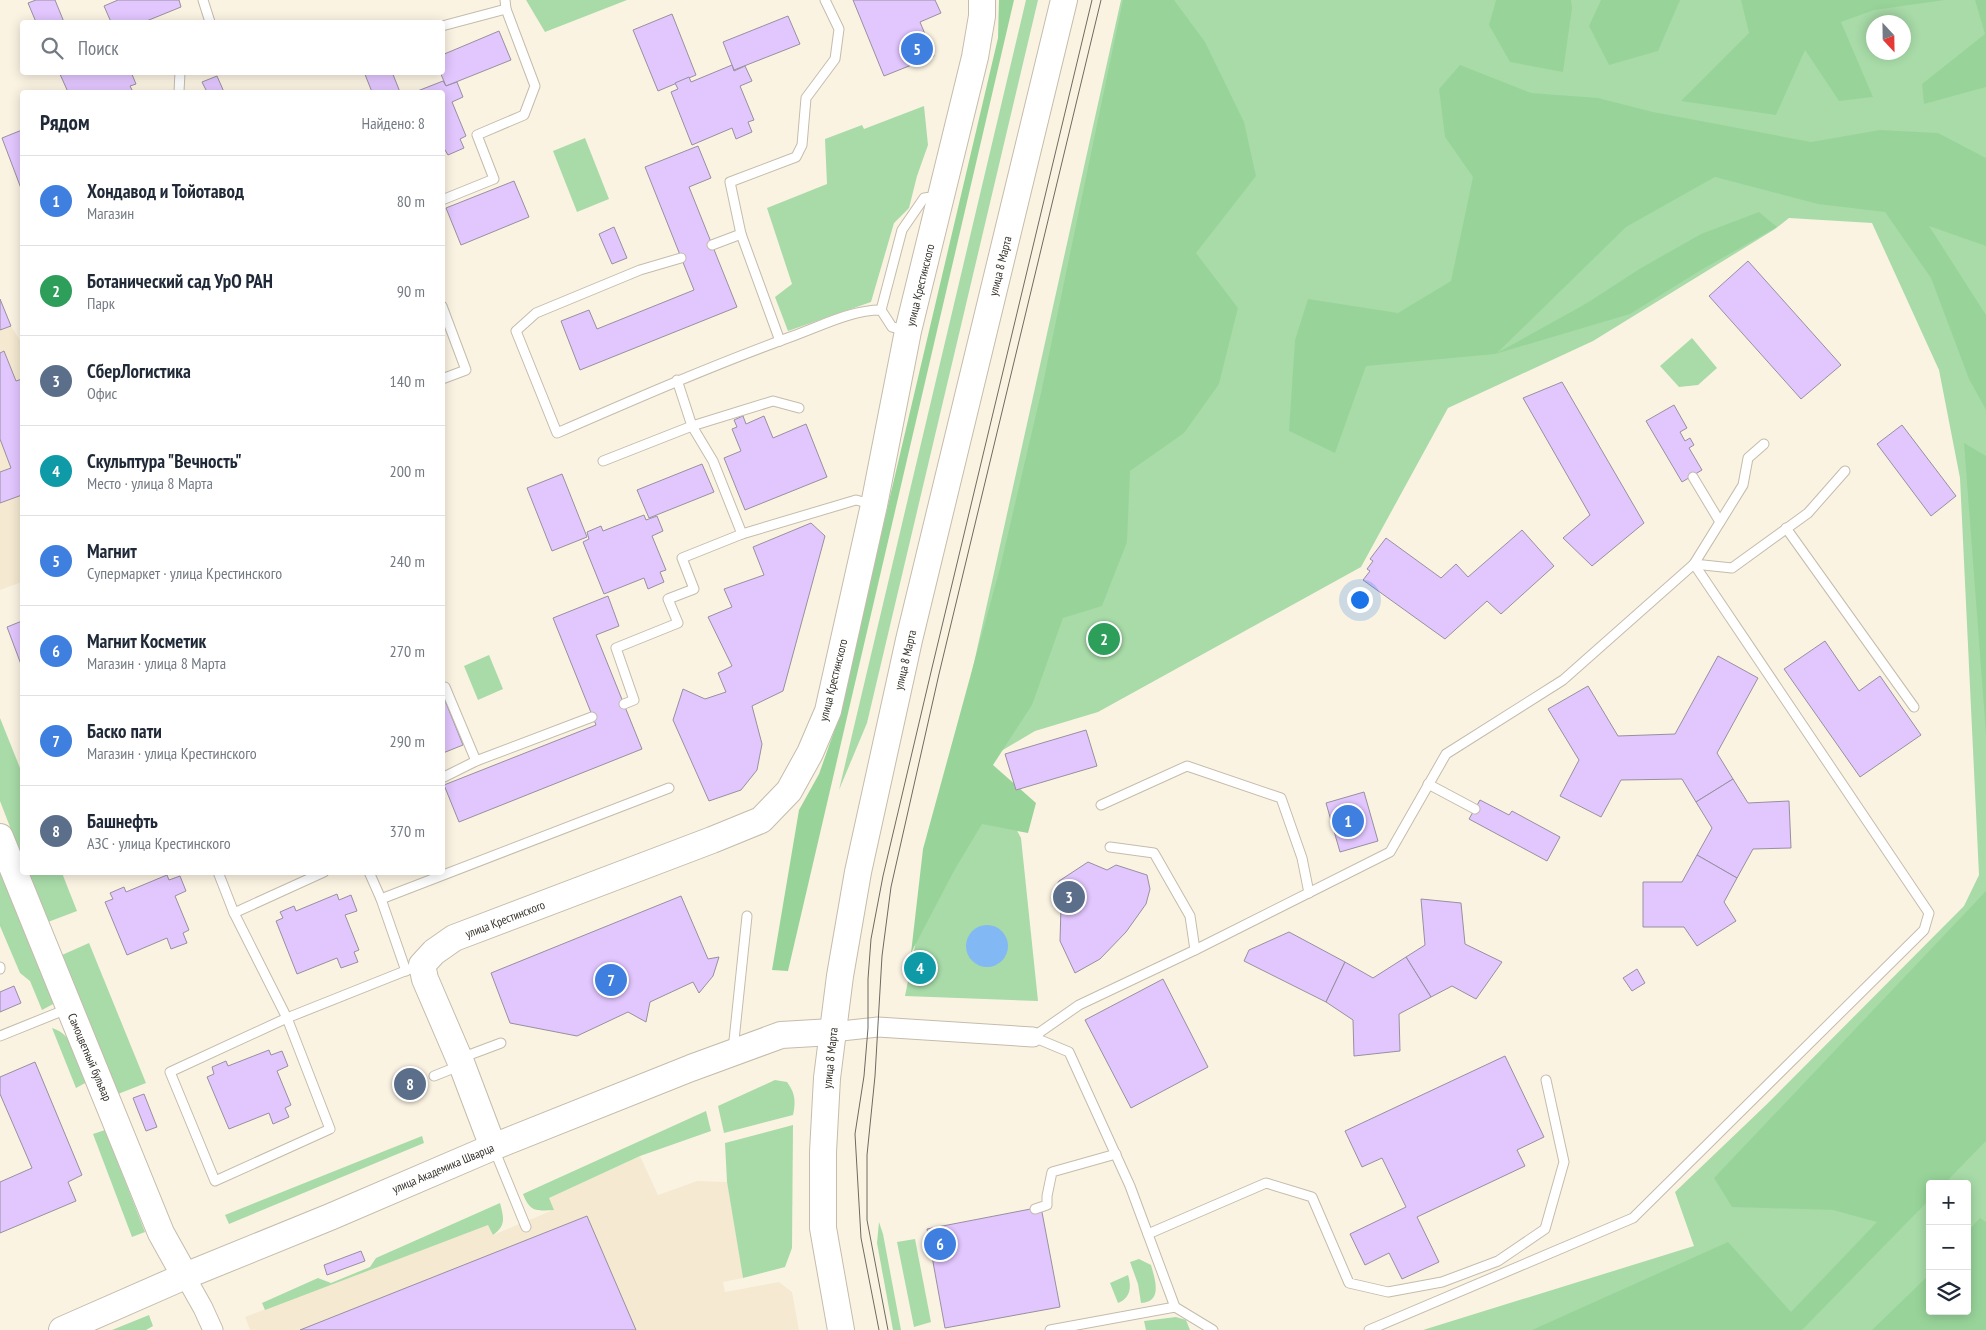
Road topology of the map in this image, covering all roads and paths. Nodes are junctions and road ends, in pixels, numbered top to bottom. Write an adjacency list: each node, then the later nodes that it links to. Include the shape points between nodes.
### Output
1 (203, 0): 6 (lane)
2 (825, 0): 12 (lane, via 839,29 835,58 806,98 802,145 796,157 730,182)
3 (982, 0): 10 (street, улица Крестинского, via 975,57)
4 (1064, 0): 55 (street, улица 8 Марта, via 909,640 858,872)
5 (506, 5): 7 (lane); 11 (lane, via 535,86 524,115 477,135 494,179)
6 (209, 20)
7 (445, 25)
8 (180, 75): 9 (lane)
9 (179, 90)
10 (942, 196): 15 (lane, via 924,198 902,230); 17 (street, улица Крестинского)
11 (445, 199)
12 (741, 234): 13 (lane); 18 (lane)
13 (712, 245)
14 (681, 258): 20 (lane, via 640,270 536,313 516,331 557,433)
15 (881, 310): 17 (lane, via 892,327); 18 (lane, via 848,316)
16 (445, 314): 19 (lane, via 466,370)
17 (908, 331): 27 (street, улица Крестинского)
18 (780, 341): 20 (lane)
19 (445, 379)
20 (677, 380): 22 (lane)
21 (799, 408): 22 (lane, via 774,402)
22 (692, 426): 24 (lane); 30 (lane, via 714,461)
23 (1764, 444): 28 (lane, via 1748,458 1743,485)
24 (604, 461)
25 (1845, 471): 29 (lane, via 1808,513)
26 (1693, 477): 28 (lane)
27 (874, 504): 30 (lane, via 856,500); 52 (street, улица Крестинского, via 828,712 789,791 760,820 454,938)
28 (1720, 522): 31 (lane)
29 (1786, 528): 31 (lane, via 1732,568); 34 (lane)
30 (742, 534): 33 (lane, via 682,558 694,589 668,598 678,624 616,648 634,700)
31 (1694, 564): 38 (lane, via 1563,680 1446,754); 75 (lane, via 1928,913 1924,930 1634,1218)
32 (445, 687): 36 (lane)
33 (624, 704)
34 (1914, 707)
35 (592, 717): 36 (lane)
36 (476, 761): 37 (lane)
37 (445, 776)
38 (1428, 784): 41 (lane); 47 (lane, via 1390,852)
39 (669, 788): 48 (lane)
40 (1100, 805): 47 (lane, via 1188,766 1281,798 1302,858)
41 (1475, 809)
42 (0, 837): 53 (street, Самоцветный бульвар)
43 (1110, 847): 51 (lane, via 1154,853 1190,916)
44 (219, 875): 49 (lane)
45 (317, 875): 49 (lane)
46 (371, 875): 48 (lane)
47 (1309, 893): 51 (lane)
48 (381, 900): 52 (lane)
49 (234, 913): 54 (lane)
50 (747, 916): 59 (lane)
51 (1195, 950): 57 (lane, via 1079,1005)
52 (414, 968): 54 (lane); 60 (street, via 424,979)
53 (70, 1008): 56 (lane); 68 (street, Самоцветный бульвар, via 161,1233)
54 (287, 1018): 54 (lane, via 170,1072 214,1181 330,1129)
55 (832, 1032): 57 (street, via 878,1026); 59 (street, улица Академика Шварца, via 781,1035); 72 (street, улица 8 Марта, via 823,1152 823,1228)
56 (0, 1036)
57 (1033, 1037): 64 (lane, via 1069,1052)
58 (500, 1043): 60 (lane)
59 (733, 1053): 63 (street, улица Академика Шварца)
60 (460, 1062): 61 (lane); 63 (street)
61 (434, 1076)
62 (1546, 1080): 67 (lane, via 1564,1162 1545,1229 1498,1261 1442,1282 1388,1292 1350,1283 1312,1197 1266,1183)
63 (493, 1147): 66 (lane); 68 (street, улица Академика Шварца)
64 (1116, 1154): 65 (lane, via 1052,1172 1047,1205); 67 (lane)
65 (1035, 1209)
66 (526, 1227)
67 (1148, 1234): 69 (lane)
68 (185, 1276): 70 (street, улица Академика Шварца); 71 (street)
69 (1176, 1307): 73 (lane); 74 (lane)
70 (62, 1330)
71 (213, 1330)
72 (841, 1330)
73 (1050, 1330)
74 (1213, 1330)
75 (1369, 1330)

